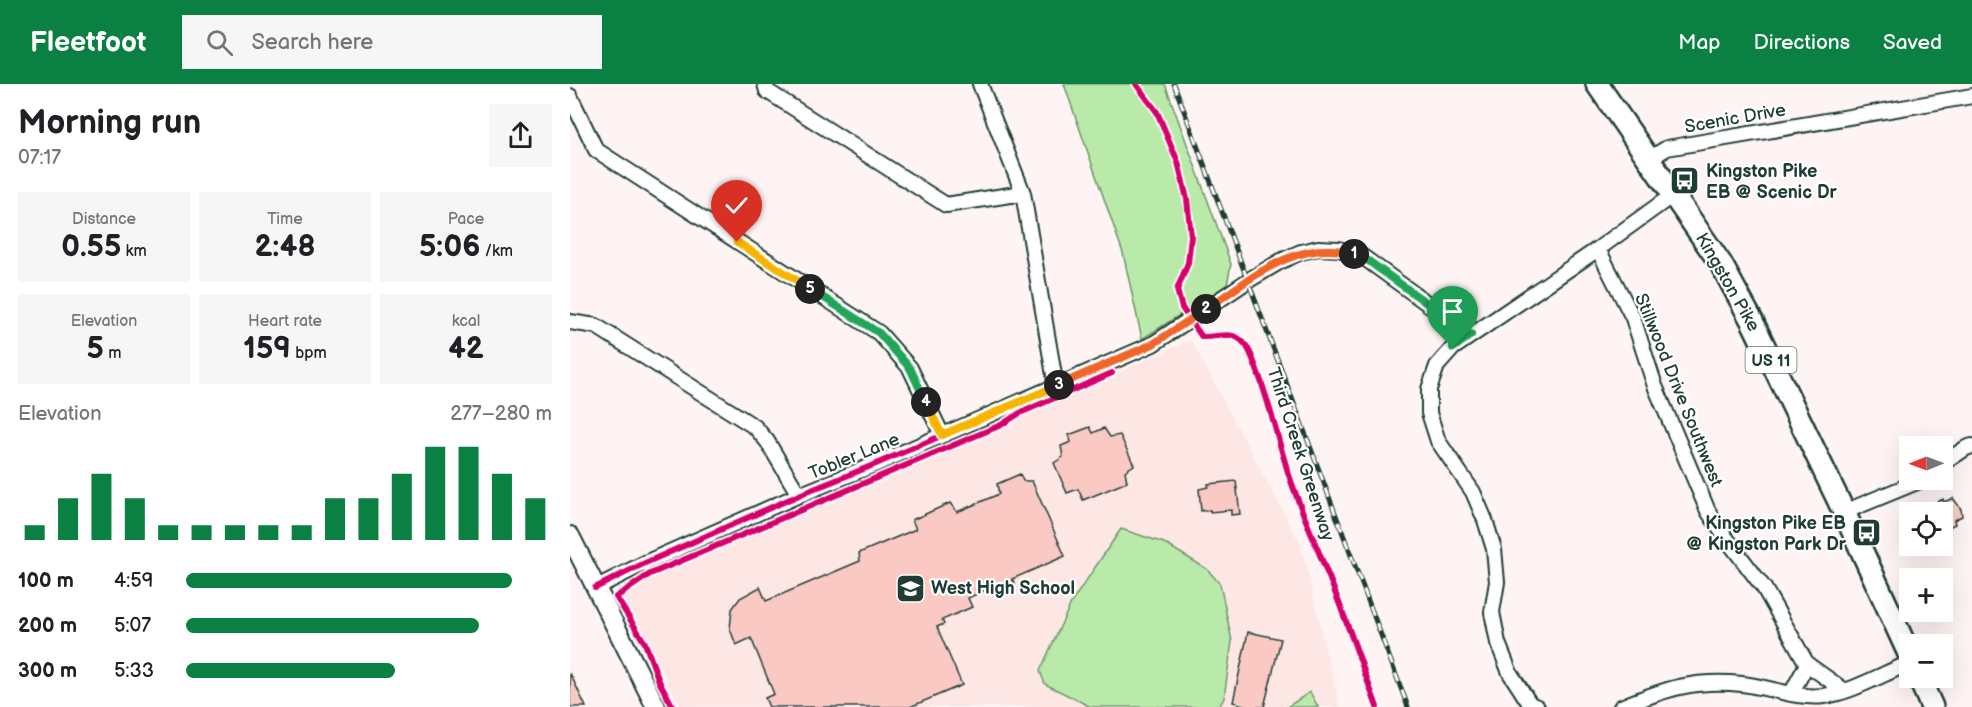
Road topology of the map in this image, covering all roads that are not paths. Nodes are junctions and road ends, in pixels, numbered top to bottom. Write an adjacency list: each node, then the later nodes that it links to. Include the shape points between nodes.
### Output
1 (765, 84): 7 (street, via 767,91 946,205)
2 (980, 84): 7 (street)
3 (1597, 84): 6 (main road, Kingston Pike / US 11)
4 (1967, 92): 6 (street, Scenic Drive, via 1667,148)
5 (570, 96): 13 (street, via 596,150 879,333 910,368)
6 (1649, 159): 8 (main road, Kingston Pike / US 11)
7 (1023, 193): 12 (street)
8 (1674, 194): 9 (street); 18 (main road, Kingston Pike / US 11, via 1747,311)
9 (1598, 249): 11 (street); 22 (street, Stillwood Drive Southwest, via 1633,318 1655,386 1708,512 1764,588)
10 (570, 322): 17 (street, via 596,326 755,427)
11 (1471, 335): 12 (street, Tobler Lane, via 1363,257 1339,249 1318,248 1281,261 1153,344); 28 (street, via 1437,366 1429,389 1429,413 1438,441 1473,492 1485,519 1494,549 1497,582 1492,612 1498,644 1510,673 1530,704)
12 (1056, 387): 13 (street, Tobler Lane)
13 (942, 435): 17 (street, Tobler Lane)
14 (1972, 446): 15 (street)
15 (1953, 457)
16 (1899, 489): 18 (street)
17 (799, 495): 20 (street, Tobler Lane)
18 (1844, 512): 21 (main road, Kingston Pike / US 11)
19 (570, 536): 20 (street)
20 (595, 588): 27 (street)
21 (1900, 634)
22 (1807, 664): 25 (street, Stillwood Drive Southwest); 26 (street)
23 (1899, 668): 25 (street)
24 (1923, 688): 30 (main road)
25 (1845, 691): 26 (street, via 1822,696)
26 (1791, 694): 29 (street, via 1742,684 1698,682)
27 (656, 707)
28 (1537, 707)
29 (1621, 707)
30 (1932, 707)

